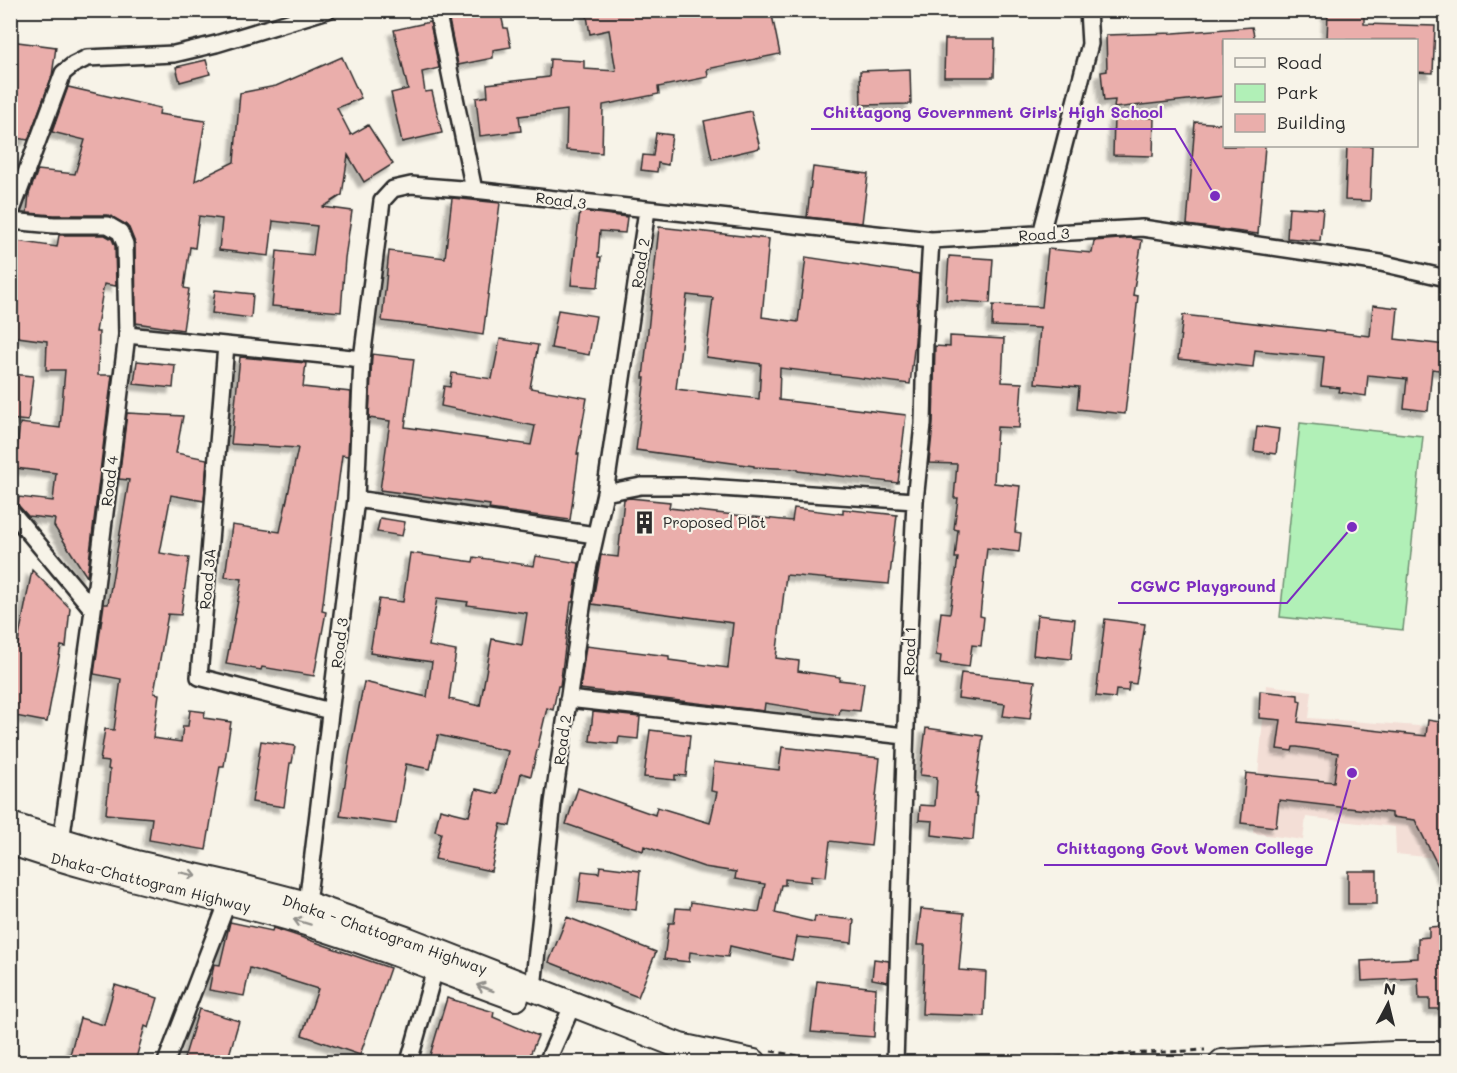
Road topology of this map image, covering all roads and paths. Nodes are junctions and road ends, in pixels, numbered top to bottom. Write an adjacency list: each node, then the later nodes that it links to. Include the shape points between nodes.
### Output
1 (328, 10): 6 (street, via 174,54 87,58 73,65 63,73)
2 (437, 10): 4 (street)
3 (1088, 10): 8 (street, via 1090,44)
4 (474, 189): 5 (street, Road 3); 13 (street, Road 3, via 411,185 393,189 382,201)
5 (647, 210): 9 (street, Road 3); 14 (street, Road 2)
6 (10, 216)
7 (10, 221): 11 (street, Road 4, via 108,225 120,232 125,244)
8 (1041, 234): 9 (street, Road 3); 10 (street, Road 3, via 1142,228 1381,263)
9 (931, 240): 16 (street, Road 1, via 923,424)
10 (1446, 278)
11 (127, 335): 12 (street); 19 (street, Road 4)
12 (226, 345): 13 (street); 21 (street, Road 3A, via 199,677)
13 (362, 359): 15 (street, Road 3)
14 (605, 494): 16 (street, via 641,486 691,486); 18 (street, Road 2)
15 (356, 499): 18 (street); 21 (street, Road 3)
16 (915, 501): 22 (street, Road 1)
17 (10, 510): 19 (street)
18 (595, 535): 20 (street, Road 2)
19 (93, 610): 25 (street, Road 4)
20 (568, 699): 22 (street); 29 (street, Road 2)
21 (330, 711): 27 (street, Road 3)
22 (905, 736): 37 (street, Road 1)
23 (10, 825): 25 (highway, Dhaka - Chattogram Highway)
24 (10, 842): 26 (highway, Dhaka-Chattogram Highway, via 143,882)
25 (61, 842): 26 (highway, Dhaka - Chattogram Highway, one-way to 26)
26 (231, 893): 27 (highway, Dhaka - Chattogram Highway); 28 (highway, Dhaka-Chattogram Highway, one-way to 26); 32 (street)
27 (307, 904): 29 (highway, Dhaka - Chattogram Highway)
28 (435, 969): 30 (highway, Dhaka-Chattogram Highway, one-way to 28); 33 (street)
29 (533, 988): 30 (highway, Dhaka - Chattogram Highway)
30 (570, 1010): 34 (street); 35 (highway, Dhaka-Chattogram Highway); 36 (highway, Dhaka - Chattogram Highway, via 680,1046)
31 (1446, 1054): 38 (highway)
32 (166, 1062)
33 (409, 1062)
34 (547, 1062)
35 (699, 1062)
36 (754, 1062)
37 (895, 1062)
38 (1222, 1062)

